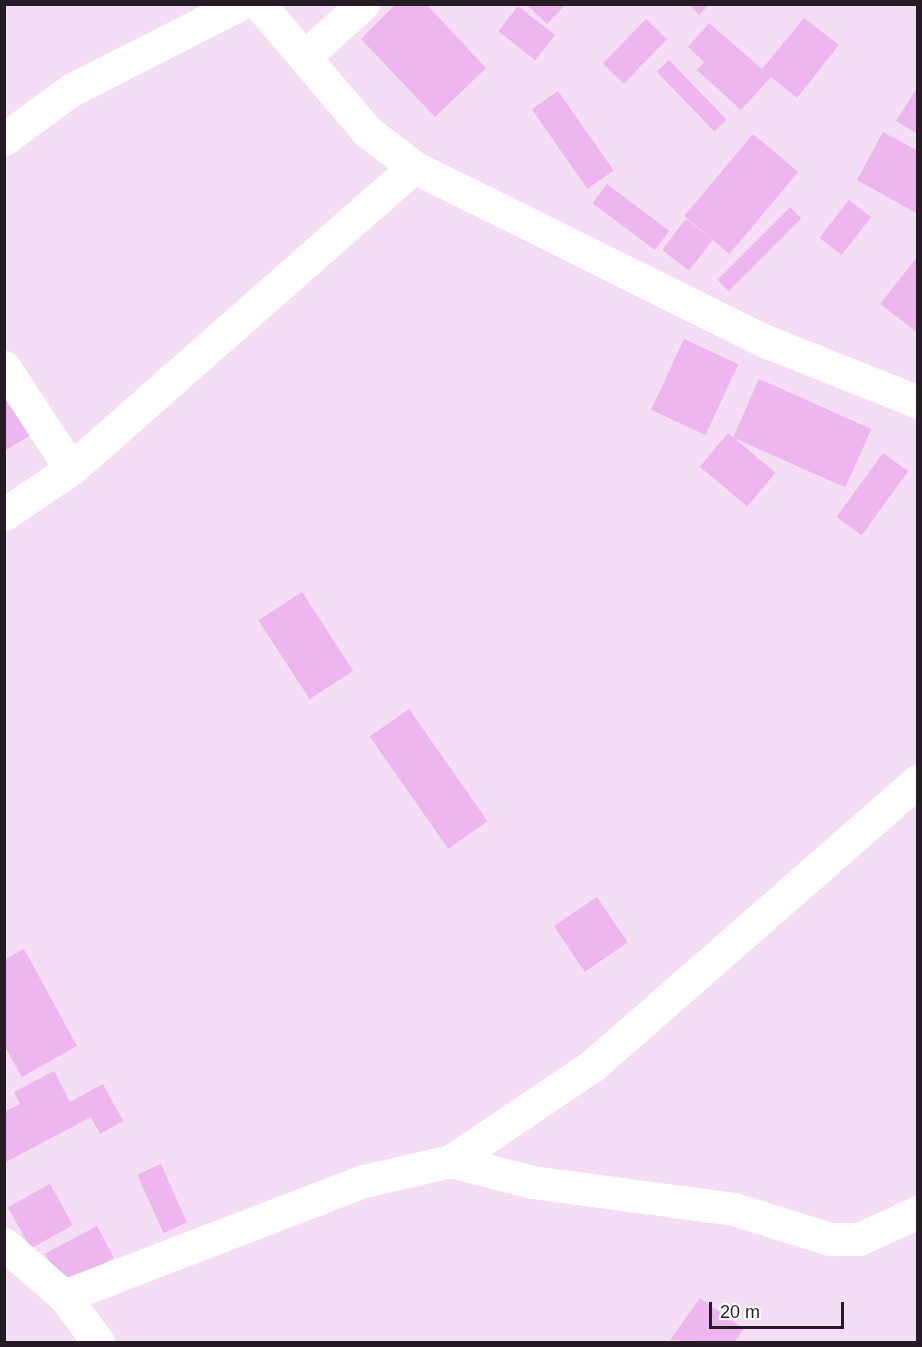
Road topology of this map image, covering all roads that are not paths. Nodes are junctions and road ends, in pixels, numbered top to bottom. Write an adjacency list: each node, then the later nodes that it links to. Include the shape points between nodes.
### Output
1 (240, 4): 5 (street, via 71,90)
2 (260, 4): 4 (street)
3 (363, 4): 4 (street)
4 (304, 57): 6 (street, via 369,132)
5 (4, 139)
6 (414, 167): 8 (street, via 765,341); 9 (street)
7 (4, 367): 9 (street)
8 (918, 402)
9 (71, 469): 10 (street)
10 (4, 514)
11 (918, 781): 12 (street, via 592,1066)
12 (450, 1161): 13 (street, via 532,1182 734,1209 830,1239 860,1239); 15 (street, via 364,1180)
13 (918, 1212)
14 (4, 1244): 15 (street)
15 (64, 1296): 16 (street)
16 (98, 1342)

